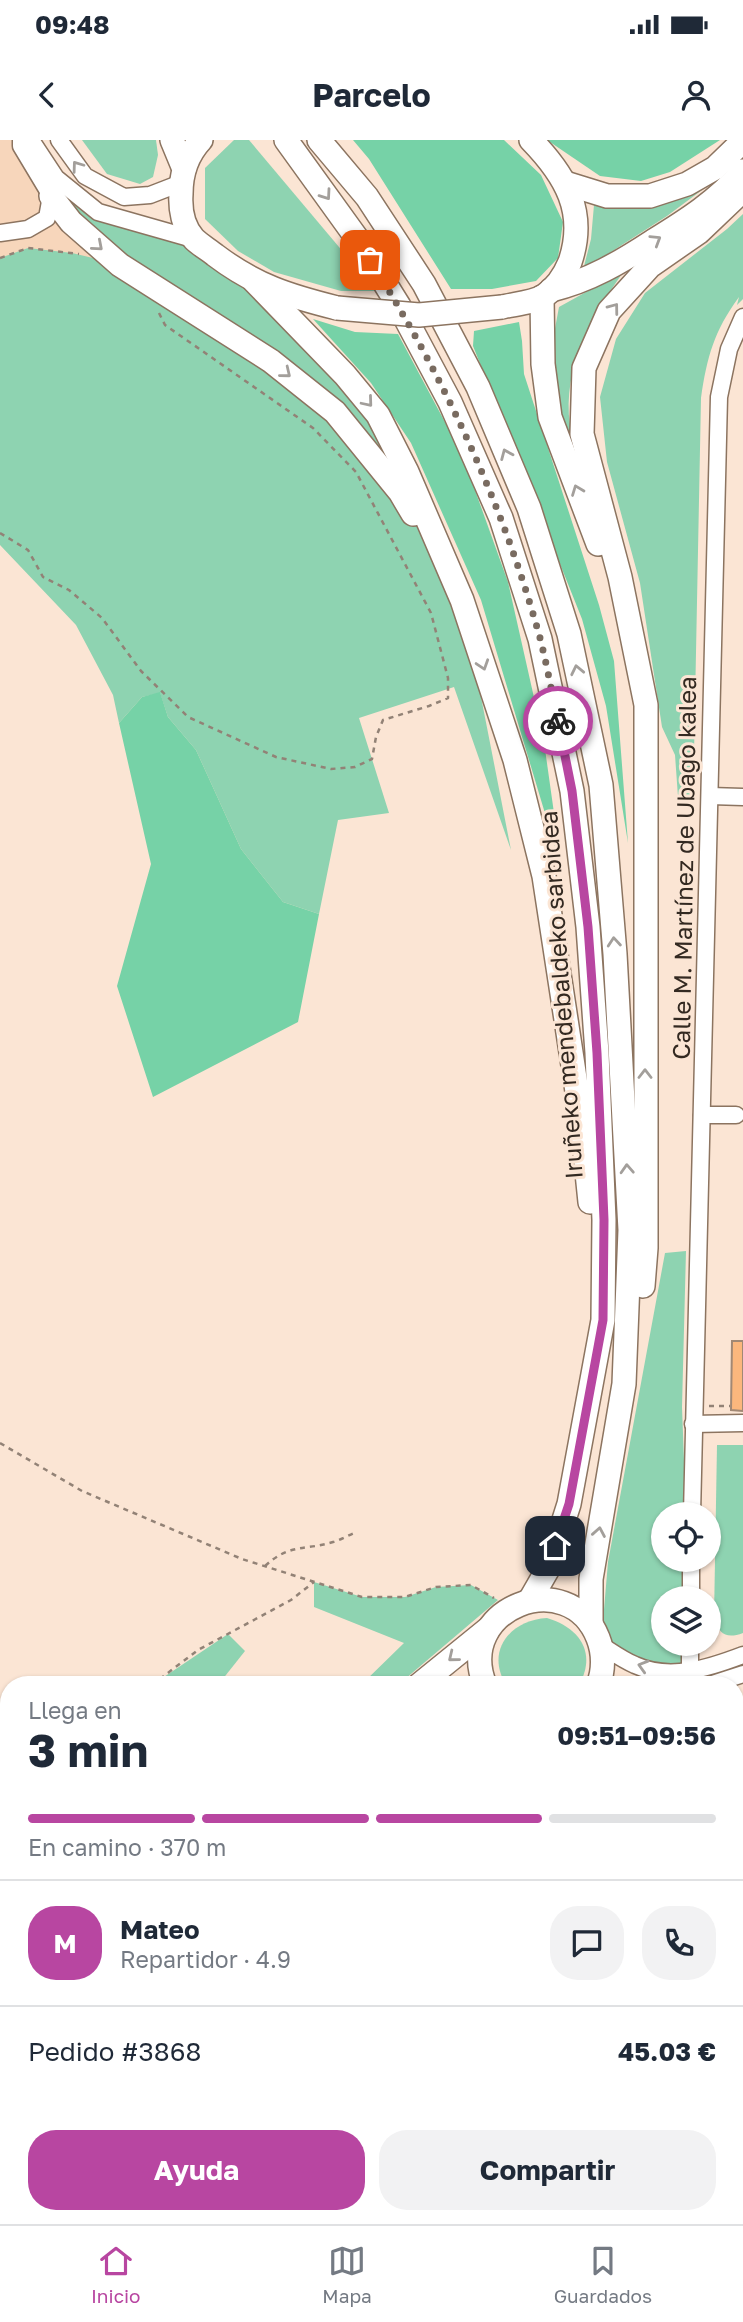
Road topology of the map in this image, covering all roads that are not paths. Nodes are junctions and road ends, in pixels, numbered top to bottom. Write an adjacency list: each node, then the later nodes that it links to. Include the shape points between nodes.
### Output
1 (21, 140): 14 (street)
2 (31, 140): 16 (street, via 56,178 98,212)
3 (59, 140): 11 (street, one-way to 3, via 150,195 124,197 85,176)
4 (172, 140): 11 (highway)
5 (201, 140): 11 (highway)
6 (286, 140): 27 (highway, Iruñeko mendebaldeko sarbidea, one-way to 27, via 356,237 450,402 501,518 540,639 572,791 597,1053 603,1320)
7 (319, 140): 26 (highway, one-way to 7, via 630,1230 615,954 601,785 569,634 529,508 478,387 424,284 367,197)
8 (531, 140): 12 (highway)
9 (743, 141): 12 (highway, via 715,168 687,184 650,196 607,196)
10 (743, 171): 18 (highway, one-way to 10, via 616,265 703,210)
11 (182, 176): 16 (highway, via 183,218)
12 (565, 183): 18 (highway, via 576,210 576,242 565,273)
13 (743, 190): 23 (highway, one-way to 13, via 646,705 620,577 582,434 584,369 609,311 650,266 699,232)
14 (51, 196): 15 (street, via 47,218 29,229); 20 (highway, one-way to 20, via 71,222 120,265 271,361 335,412 400,492)
15 (0, 233)
16 (193, 239): 17 (highway)
17 (254, 281): 18 (highway, bridge, via 285,295 337,308 419,315 502,307); 20 (highway, one-way to 20, via 379,415)
18 (547, 294): 23 (highway, one-way to 18, via 628,647 606,567 550,417 543,364)
19 (743, 317): 21 (street, Calle M. Martínez de Ubago kalea, via 729,349 719,397)
20 (462, 600): 27 (highway, one-way to 27, via 515,761 544,876 582,1124 593,1232)
21 (710, 796): 22 (street); 24 (street, Calle M. Martínez de Ubago kalea)
22 (743, 796)
23 (646, 868): 26 (highway, one-way to 23, via 640,1335 646,1248)
24 (702, 1115): 25 (street); 29 (street, Calle M. Martínez de Ubago kalea)
25 (736, 1115)
26 (624, 1384): 32 (highway, one-way to 26, via 591,1579)
27 (587, 1408): 31 (highway, via 569,1504 549,1567)
28 (743, 1423): 29 (street)
29 (693, 1424): 30 (street, Calle M. Martínez de Ubago kalea)
30 (692, 1502)
31 (521, 1604): 32 (highway, via 564,1603); 33 (highway, via 499,1616)
32 (591, 1624): 34 (highway)
33 (488, 1629): 38 (highway, one-way to 38); 39 (highway, via 481,1645)
34 (601, 1645): 37 (street, one-way to 34, via 636,1666); 40 (highway)
35 (743, 1655): 37 (street)
36 (690, 1656): 37 (street)
37 (690, 1672)
38 (430, 1676)
39 (483, 1676)
40 (599, 1676)

